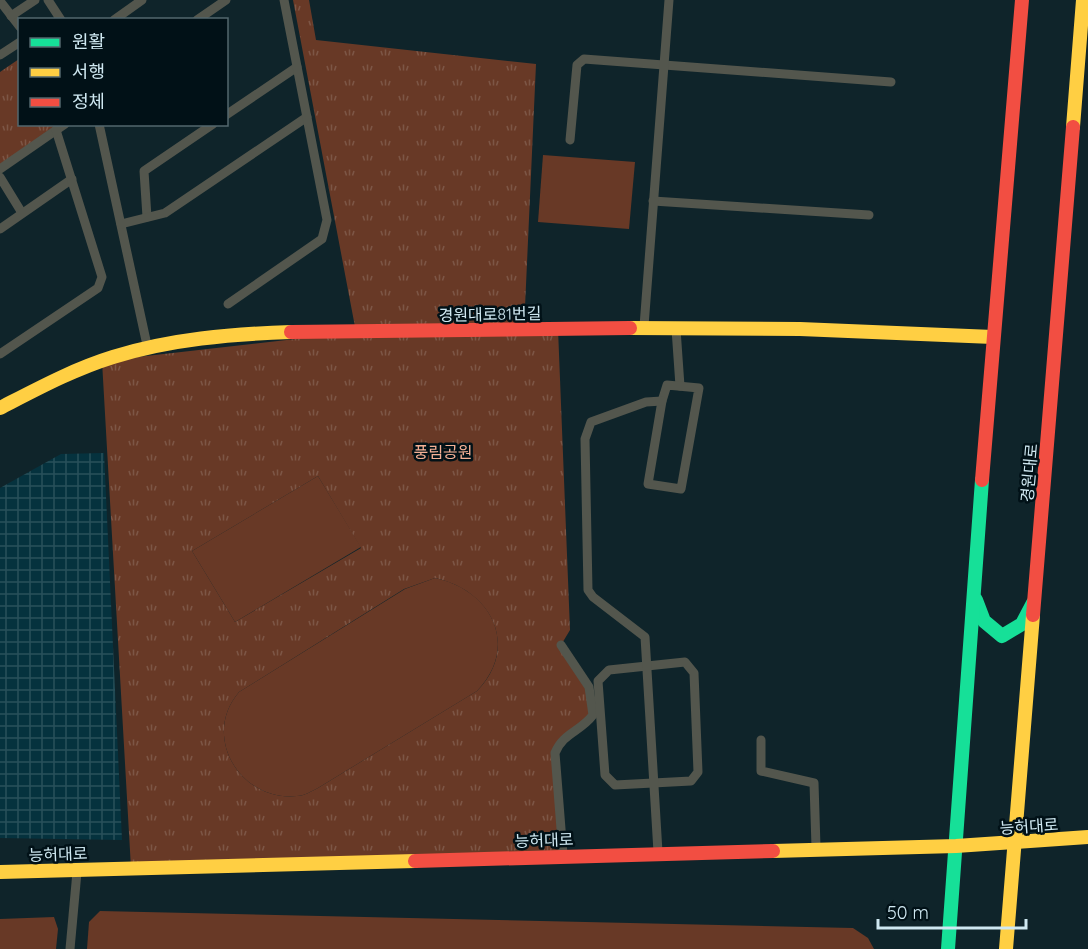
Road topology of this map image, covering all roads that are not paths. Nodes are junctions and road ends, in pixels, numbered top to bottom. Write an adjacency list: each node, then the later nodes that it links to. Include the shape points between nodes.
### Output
1 (35, 0): 10 (lane)
2 (48, 0): 11 (lane)
3 (142, 0): 12 (lane)
4 (226, 0): 13 (lane)
5 (284, 0): 18 (lane)
6 (669, 0): 17 (lane)
7 (1022, 0): 38 (main road)
8 (1083, 0): 45 (main road, 경원대로)
9 (0, 1): 10 (lane)
10 (11, 16): 14 (lane)
11 (60, 18)
12 (117, 18)
13 (200, 18)
14 (18, 25)
15 (18, 43): 16 (lane)
16 (0, 55)
17 (664, 65): 19 (lane); 25 (lane, via 584,59 577,65); 29 (lane)
18 (297, 67): 20 (lane); 21 (lane)
19 (891, 82)
20 (228, 114)
21 (307, 117): 32 (lane, via 165,213); 35 (lane, via 327,220 322,238)
22 (99, 126): 33 (lane)
23 (210, 126): 32 (lane, via 144,171)
24 (61, 127): 26 (lane); 28 (lane)
25 (570, 140)
26 (0, 169)
27 (0, 177): 30 (lane)
28 (72, 179): 30 (lane); 40 (lane, via 102,277 98,288)
29 (653, 201): 31 (lane); 37 (lane)
30 (22, 213): 34 (lane)
31 (869, 215)
32 (147, 217): 33 (lane)
33 (121, 224): 39 (lane)
34 (0, 229)
35 (228, 304)
36 (676, 327): 37 (main road, 경원대로81번길); 38 (main road, 경원대로81번길); 41 (lane)
37 (644, 328): 39 (main road, 경원대로81번길, via 304,333 221,337)
38 (993, 337): 44 (main road)
39 (148, 347): 43 (main road, 경원대로81번길, via 102,361)
40 (0, 354)
41 (680, 386): 42 (lane, via 667,385); 42 (lane, via 699,388 681,489 648,484)
42 (662, 400): 47 (lane, via 591,422 585,438 588,590 645,637)
43 (0, 408)
44 (974, 594): 45 (main road, via 982,620 1002,636 1017,631); 52 (main road)
45 (1036, 597): 51 (main road, 경원대로)
46 (561, 645): 55 (lane, via 589,687 593,715 584,726 560,740 555,753)
47 (646, 666): 49 (lane); 49 (lane, via 609,670 598,681 605,775 615,785); 49 (lane, via 684,662 694,673 698,772 691,782)
48 (761, 740): 53 (lane, via 761,771 814,783)
49 (653, 783): 54 (lane)
50 (1088, 837): 51 (main road, 능허대로)
51 (1016, 844): 52 (main road, 능허대로); 60 (main road, 경원대로)
52 (956, 846): 53 (main road, 능허대로); 59 (main road)
53 (816, 850): 54 (main road, 능허대로)
54 (658, 854): 55 (main road, 능허대로)
55 (564, 856): 56 (main road, 능허대로)
56 (77, 870): 57 (main road, 능허대로); 58 (lane)
57 (0, 872)
58 (70, 949)
59 (948, 949)
60 (1005, 949)

